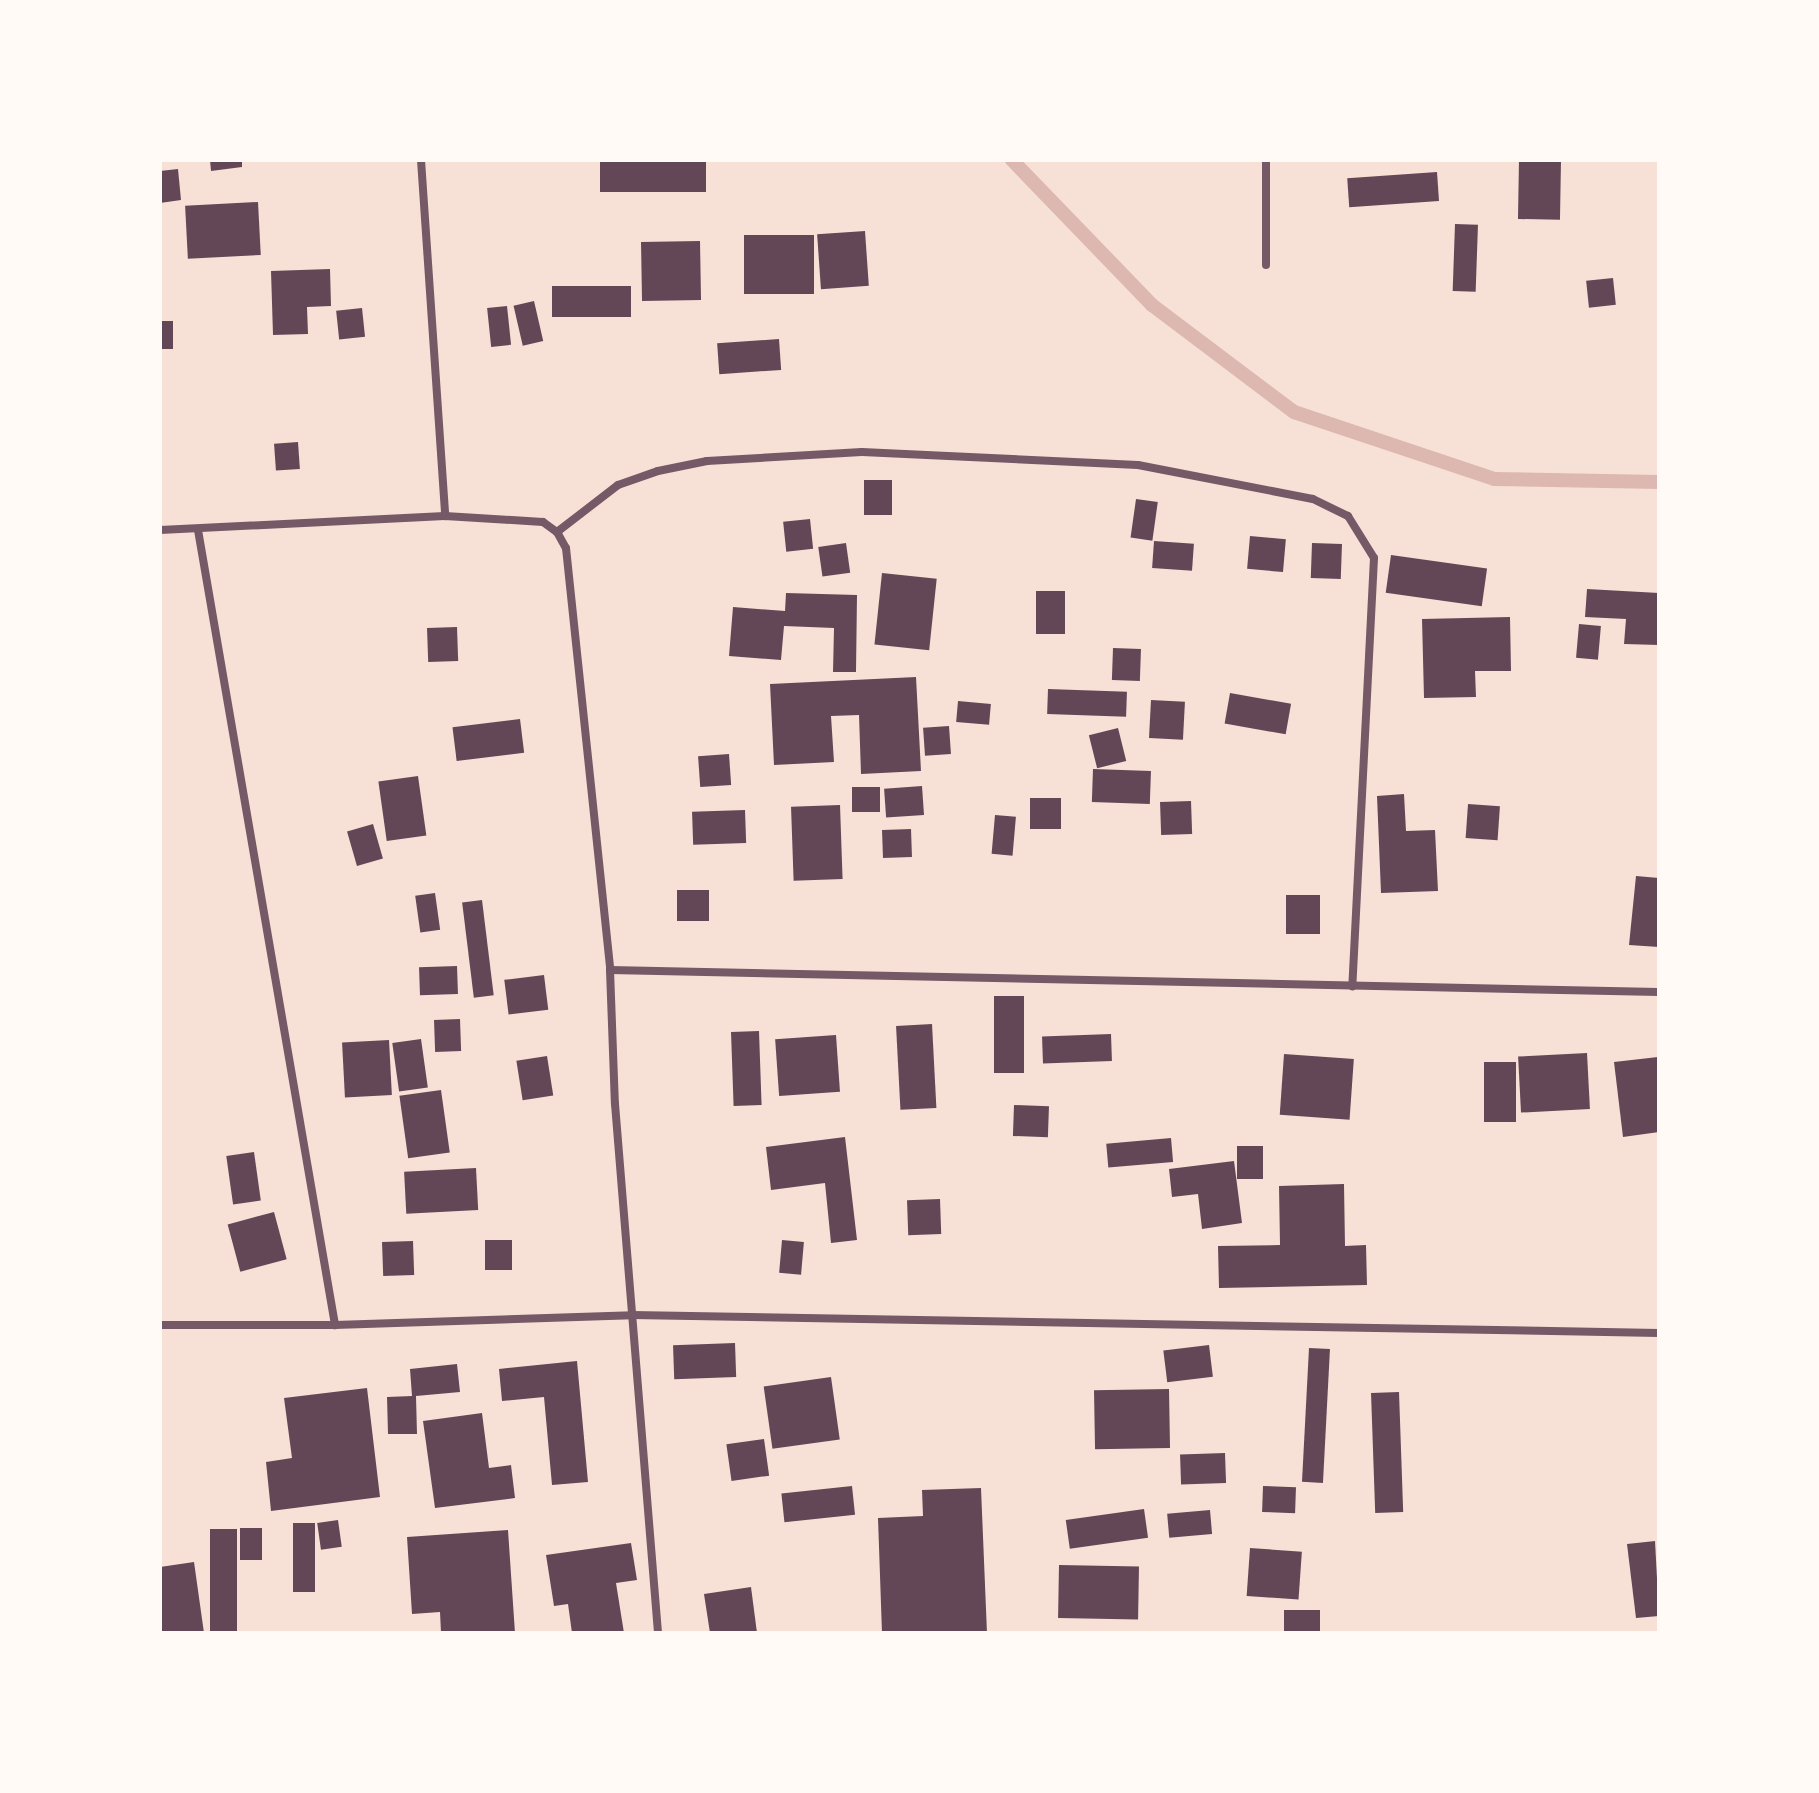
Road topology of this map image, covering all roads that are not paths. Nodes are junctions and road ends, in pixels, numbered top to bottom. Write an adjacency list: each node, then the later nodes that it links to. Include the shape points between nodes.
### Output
1 (421, 160): 4 (street)
2 (1266, 160): 3 (street)
3 (1266, 265)
4 (445, 516): 6 (street); 7 (street, via 543,522)
5 (160, 530): 6 (street)
6 (198, 530): 13 (street)
7 (557, 532): 8 (street, via 566,548); 9 (street, via 618,485 658,471 707,461 862,452 1138,465 1313,499 1348,516 1374,558)
8 (610, 970): 9 (street); 11 (street)
9 (1352, 986): 10 (street)
10 (1659, 992)
11 (632, 1315): 13 (street); 14 (street); 15 (street)
12 (160, 1325): 13 (street)
13 (335, 1325)
14 (1659, 1333)
15 (658, 1633)

